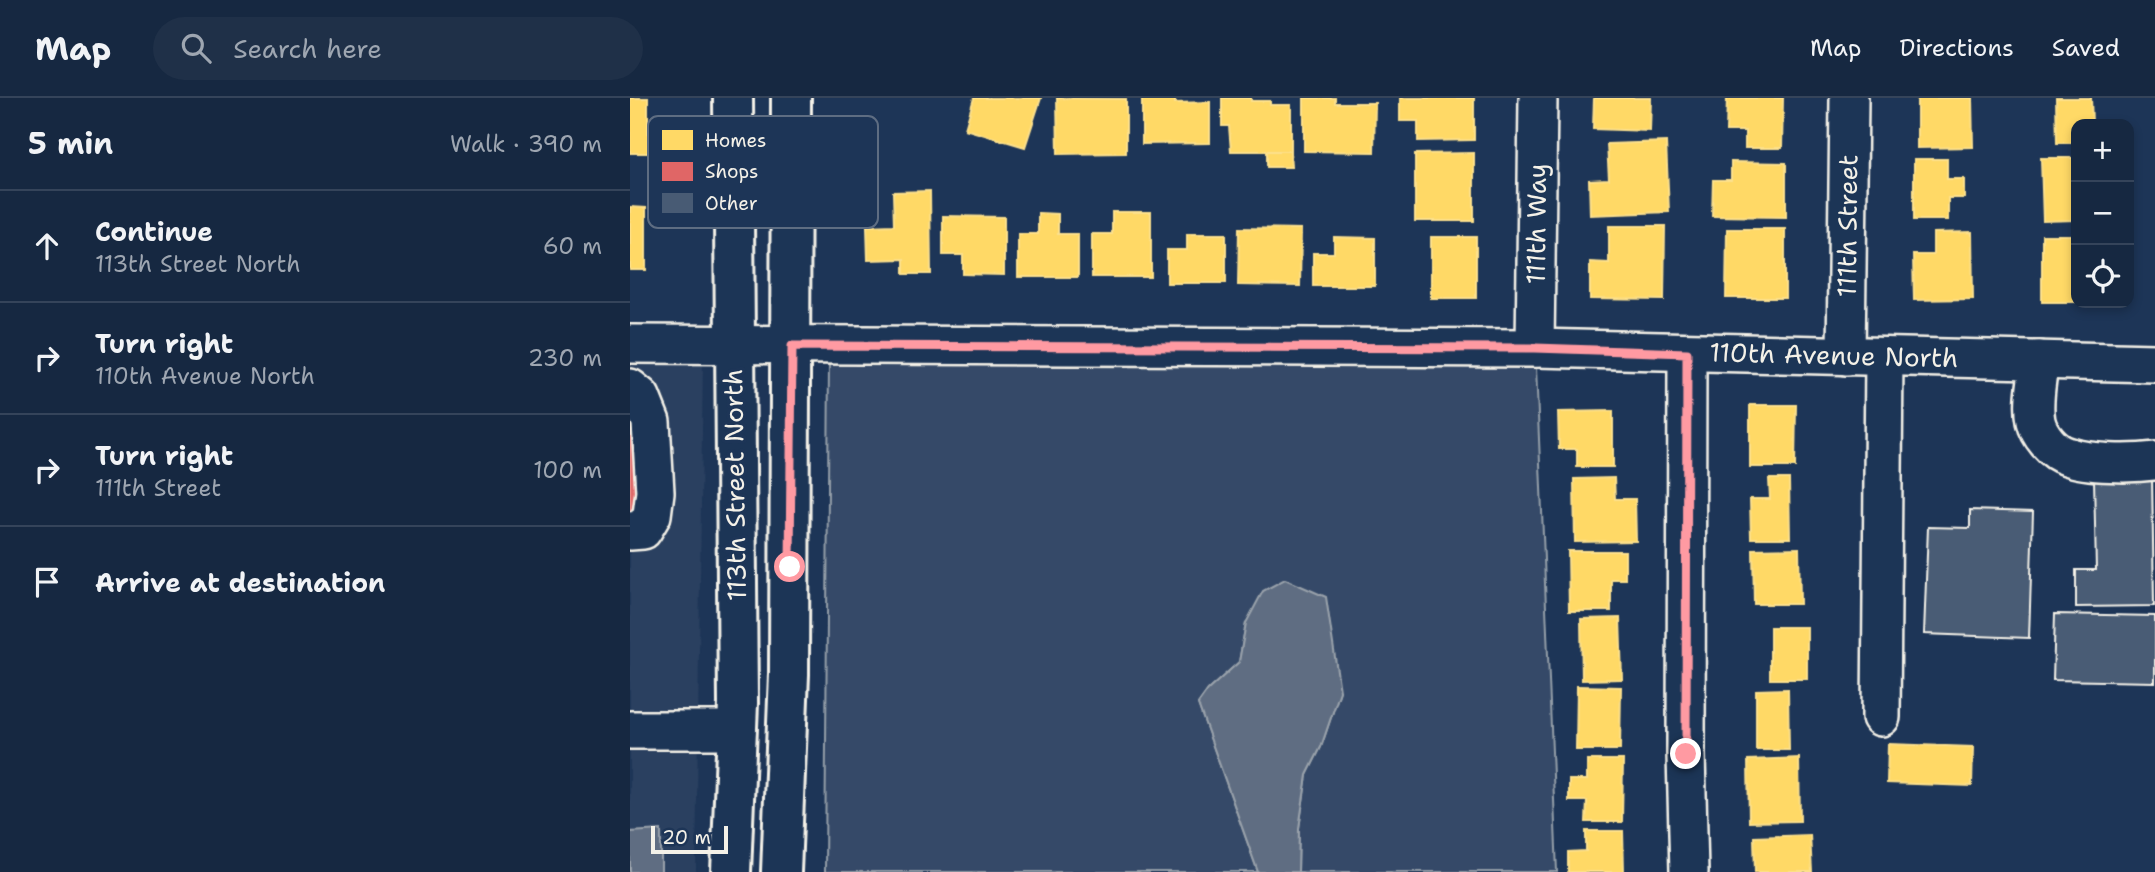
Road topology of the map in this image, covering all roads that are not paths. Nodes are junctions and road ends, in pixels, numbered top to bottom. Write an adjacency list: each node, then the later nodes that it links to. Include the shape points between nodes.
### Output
1 (733, 98): 5 (main road, 113th Street North)
2 (791, 98): 6 (main road, 113th Street North)
3 (1538, 98): 12 (street, 111th Way)
4 (1849, 98): 14 (street, 111th Street)
5 (733, 116)
6 (791, 116)
7 (733, 228): 10 (main road, 113th Street North)
8 (792, 228): 11 (main road, 113th Street North)
9 (630, 344): 10 (street, 110th Avenue North)
10 (733, 345): 11 (street, 110th Avenue North); 23 (main road, 113th Street North)
11 (792, 346): 12 (street, 110th Avenue North); 25 (main road, 113th Street North)
12 (1535, 348): 13 (street, 110th Avenue North)
13 (1687, 353): 14 (street, 110th Avenue North); 26 (street)
14 (1846, 356): 15 (street, 110th Avenue North)
15 (1884, 357): 16 (street, 110th Avenue North); 21 (street)
16 (2039, 360): 17 (street, 110th Avenue North); 19 (street, via 2036,423 2044,439 2066,456 2105,462)
17 (2155, 363)
18 (630, 388): 20 (street, via 641,397 651,422 655,492 652,516 643,530)
19 (2155, 461)
20 (630, 531)
21 (1881, 717)
22 (630, 730): 23 (street)
23 (737, 730): 24 (main road, 113th Street North)
24 (731, 872)
25 (782, 872)
26 (1689, 872)

